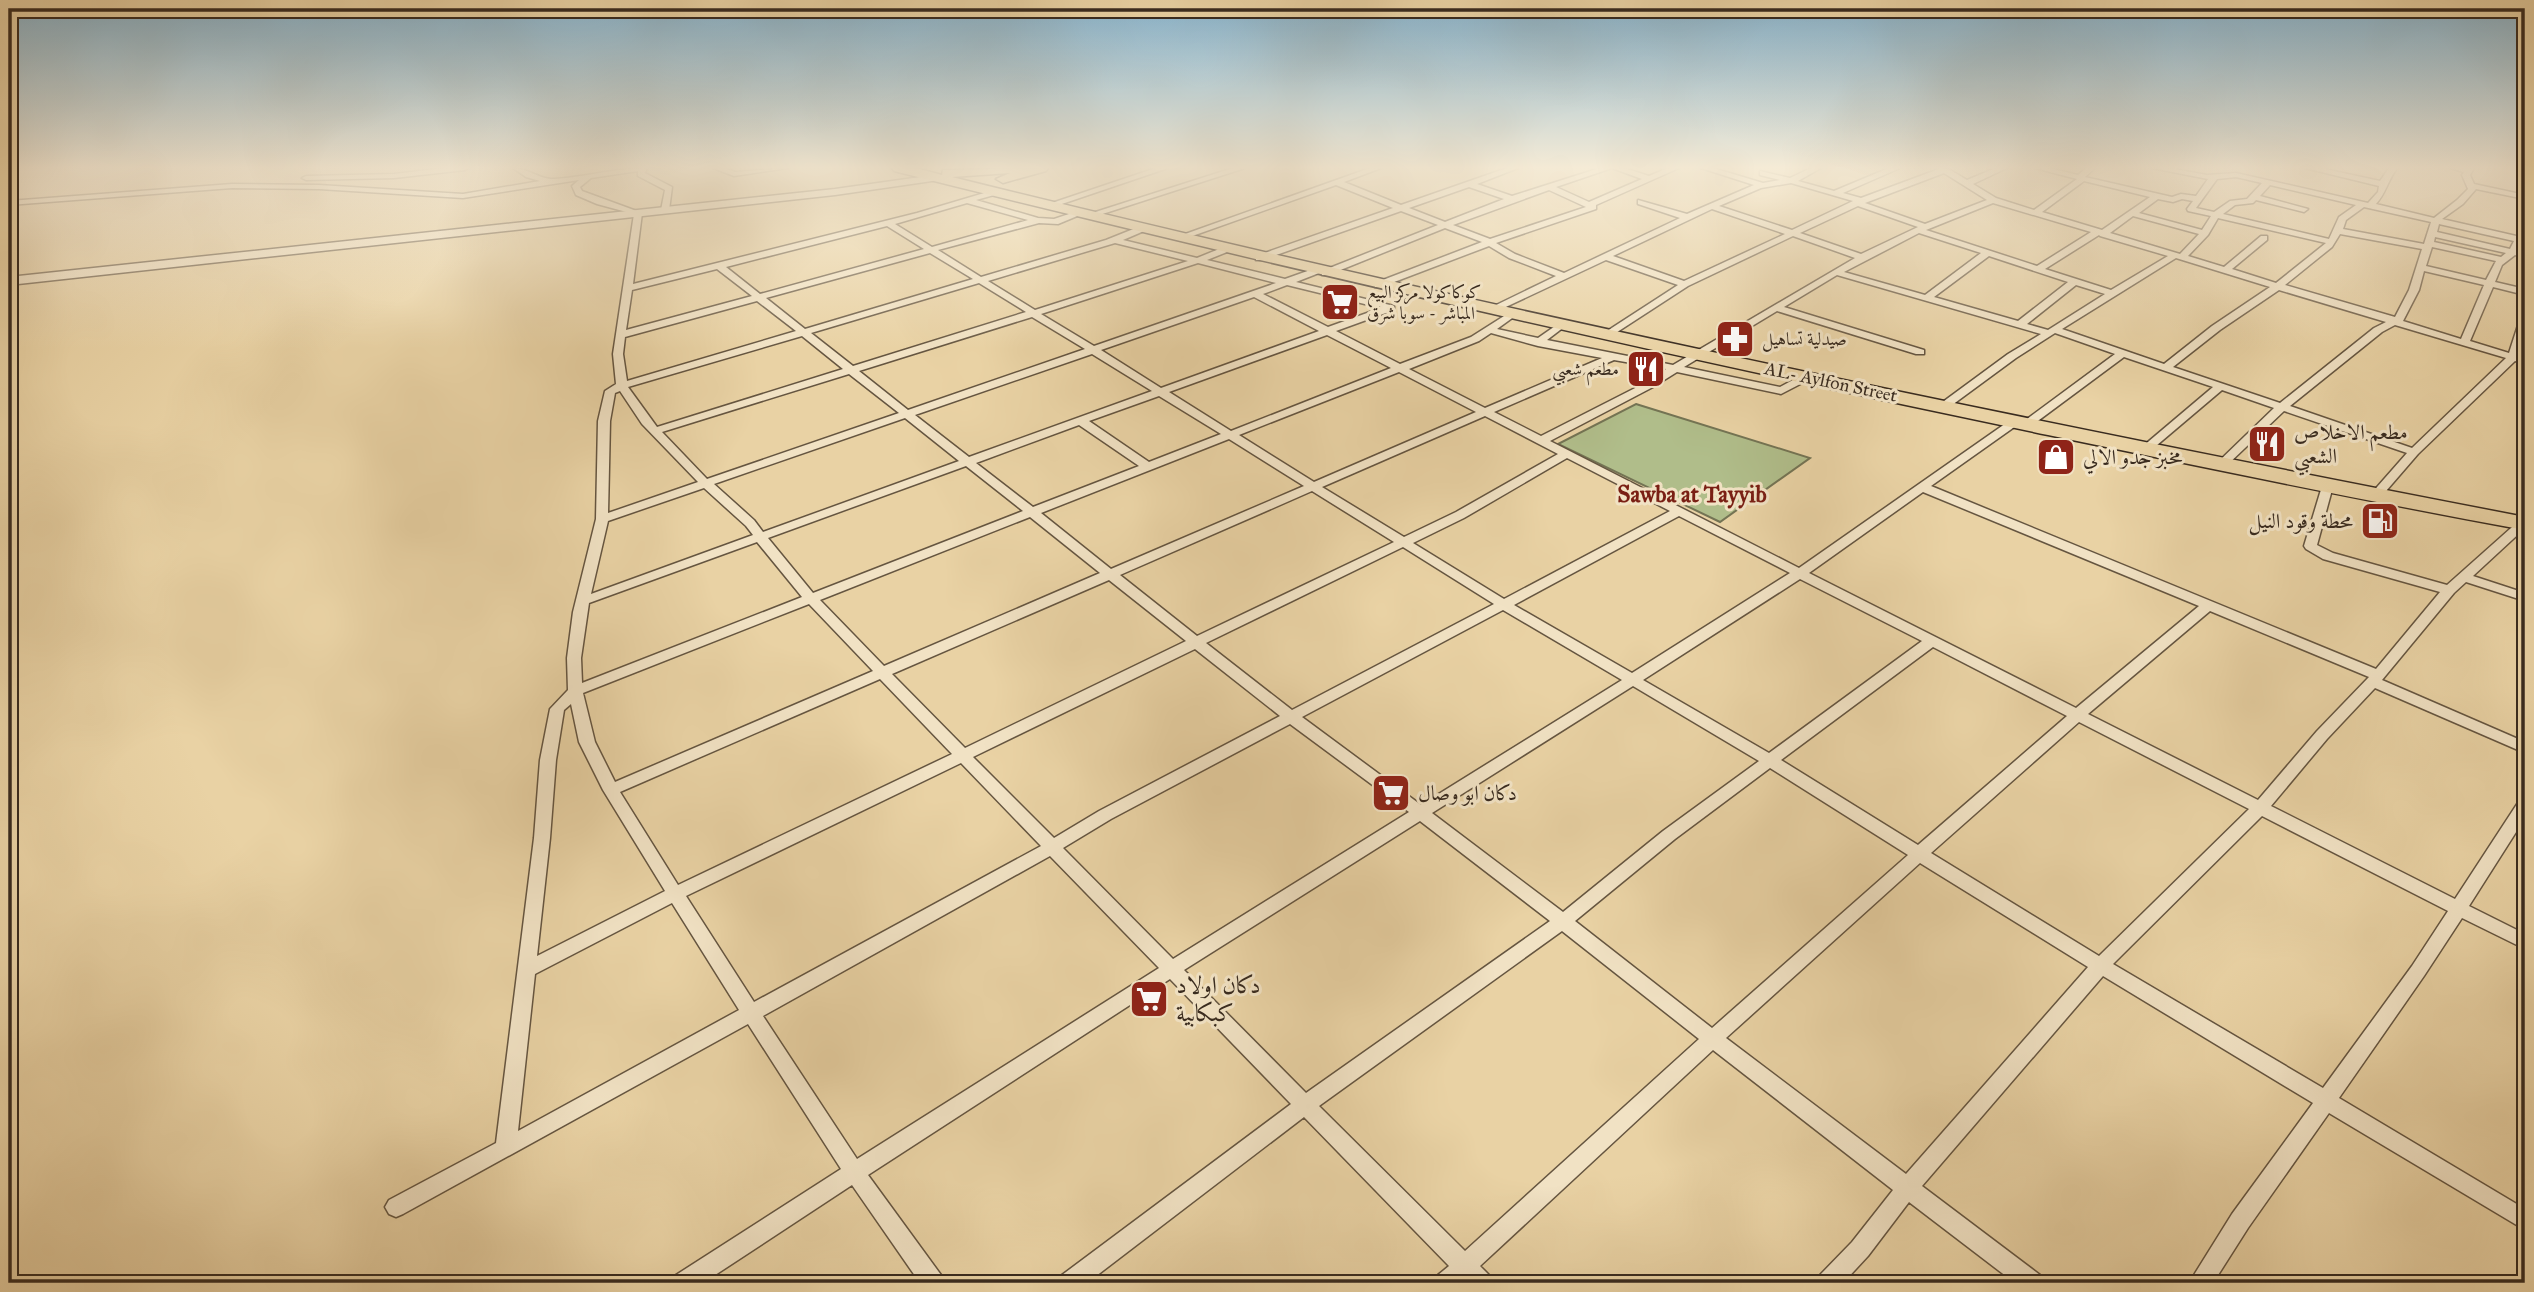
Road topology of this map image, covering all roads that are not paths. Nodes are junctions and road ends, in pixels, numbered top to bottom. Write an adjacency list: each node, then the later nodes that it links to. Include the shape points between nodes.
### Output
1 (497, 228): 55 (street)
2 (636, 228): 62 (street)
3 (867, 228): 47 (street)
4 (897, 228): 36 (street)
5 (992, 228): 36 (street)
6 (1138, 228): 22 (highway, AL- Aylfon Street)
7 (1201, 228): 28 (street)
8 (1337, 228): 40 (street)
9 (1441, 228): 53 (street)
10 (1453, 228): 33 (street)
11 (1530, 228): 33 (street)
12 (1663, 228): 41 (street)
13 (1780, 228): 25 (street)
14 (1804, 228): 25 (street)
15 (2084, 228): 26 (street)
16 (2108, 228): 26 (street)
17 (2187, 228): 27 (street)
18 (2208, 228): 27 (street)
19 (2276, 228): 34 (street)
20 (2433, 228): 31 (street)
21 (2470, 228): 32 (street)
22 (1141, 229): 28 (highway, AL- Aylfon Street); 30 (street)
23 (1921, 229): 38 (street); 43 (street)
24 (2339, 231): 31 (street); 34 (street)
25 (1794, 233): 43 (street); 58 (street)
26 (2100, 233): 42 (street); 49 (street)
27 (2205, 233): 42 (street)
28 (1176, 237): 35 (street); 44 (highway, AL- Aylfon Street)
29 (2264, 238): 50 (street)
30 (1114, 240): 35 (street); 54 (street)
31 (2429, 241): 37 (street); 46 (street); 48 (street)
32 (2522, 241): 37 (street)
33 (1489, 242): 52 (street); 60 (street)
34 (2332, 242): 61 (street)
35 (1150, 249): 45 (street)
36 (933, 251): 54 (street); 67 (street)
37 (2512, 252): 39 (street); 46 (street)
38 (1987, 253): 49 (street); 66 (street)
39 (2525, 255)
40 (1252, 256): 44 (highway, AL- Aylfon Street); 53 (highway, AL- Aylfon Street)
41 (1604, 256): 52 (street); 58 (street)
42 (2179, 256): 50 (street); 65 (street)
43 (1862, 257): 51 (street)
44 (1224, 258): 45 (street); 45 (street); 57 (street)
45 (1199, 260): 71 (street)
46 (2502, 260): 59 (street)
47 (718, 265): 62 (street); 67 (street)
48 (2422, 268): 59 (street); 74 (street, via 2404,314)
49 (2037, 270): 56 (street)
50 (2226, 270): 61 (street)
51 (1835, 272): 66 (street); 69 (street)
52 (1564, 276): 70 (street)
53 (1323, 277): 57 (street); 57 (street); 60 (highway, AL- Aylfon Street); 68 (street)
54 (981, 280): 71 (street); 80 (street)
55 (9, 281)
56 (2075, 281): 65 (street); 76 (street)
57 (1288, 282): 64 (street)
58 (1685, 284): 82 (street)
59 (2489, 284): 63 (street); 83 (street)
60 (1381, 285): 68 (street); 70 (highway, AL- Aylfon Street)
61 (2279, 287): 74 (street); 92 (street)
62 (629, 288): 81 (street)
63 (2525, 292)
64 (1255, 294): 78 (street); 85 (street)
65 (2113, 295): 79 (street)
66 (1927, 298): 76 (street)
67 (759, 299): 80 (street); 81 (street)
68 (1363, 300): 78 (street, via 1391,308)
69 (1775, 307): 86 (street); 88 (street)
70 (1493, 310): 72 (highway, AL- Aylfon Street)
71 (1032, 313): 85 (street); 95 (street)
72 (1512, 314): 75 (highway, AL- Aylfon Street); 77 (street)
73 (2525, 319): 90 (street)
74 (2395, 321): 83 (street); 101 (street)
75 (1561, 324): 82 (highway, AL- Aylfon Street); 84 (street)
76 (2019, 325): 79 (street)
77 (1491, 330): 84 (street); 94 (street)
78 (1326, 332): 94 (street); 99 (street)
79 (2052, 332): 87 (street); 100 (street)
80 (803, 333): 95 (street); 97 (street)
81 (621, 335): 97 (street)
82 (1608, 335): 88 (highway, AL- Aylfon Street)
83 (2465, 342): 90 (street)
84 (1538, 343): 89 (street)
85 (1093, 350): 99 (street); 102 (street)
86 (1920, 352)
87 (2122, 353): 92 (street); 105 (street)
88 (1696, 354): 93 (street); 96 (highway, AL- Aylfon Street)
89 (1612, 357): 93 (street); 103 (street)
90 (2513, 357): 91 (street); 110 (street)
91 (2525, 361)
92 (2166, 367): 98 (street)
93 (1677, 368): 96 (street, via 1783,391); 108 (street)
94 (1399, 369): 103 (street); 107 (street)
95 (852, 370): 102 (street); 106 (street)
96 (1806, 377): 100 (highway, AL- Aylfon Street)
97 (622, 386): 106 (street); 122 (street, via 610,391 606,408)
98 (2221, 386): 101 (street); 109 (street)
99 (1158, 390): 104 (street); 107 (street)
100 (1944, 406): 105 (highway, AL- Aylfon Street)
101 (2282, 407): 110 (street); 113 (street)
102 (908, 413): 112 (street); 115 (street)
103 (1485, 413): 108 (street); 116 (street)
104 (1079, 420): 112 (street); 114 (street)
105 (2022, 423): 109 (highway, AL- Aylfon Street); 118 (street)
106 (654, 431): 115 (street)
107 (1231, 435): 114 (street); 116 (street)
108 (1540, 441): 111 (street)
109 (2146, 449): 113 (highway, AL- Aylfon Street)
110 (2414, 452): 119 (street)
111 (1566, 454): 120 (street); 125 (street)
112 (968, 461): 121 (street); 124 (street)
113 (2221, 465): 117 (highway, AL- Aylfon Street)
114 (1150, 468): 121 (street)
115 (705, 483): 122 (street); 124 (street, via 732,505)
116 (1311, 486): 125 (street); 127 (street)
117 (2327, 486): 119 (highway, AL- Aylfon Street); 129 (street, via 2310,546 2328,556)
118 (1922, 487): 126 (street); 134 (street)
119 (2376, 495): 123 (highway, AL- Aylfon Street)
120 (1678, 512): 126 (street); 133 (street)
121 (1034, 513): 127 (street); 131 (street)
122 (602, 519): 132 (street)
123 (2524, 524): 128 (street)
124 (760, 538): 131 (street); 132 (street)
125 (1404, 543): 133 (street); 136 (street)
126 (1798, 574): 135 (street); 138 (street)
127 (1112, 575): 136 (street); 137 (street)
128 (2466, 578): 129 (street); 130 (street)
129 (2449, 590): 139 (street)
130 (2525, 597)
131 (811, 599): 137 (street); 140 (street)
132 (583, 601): 140 (street, via 574,659)
133 (1503, 604): 138 (street); 142 (street)
134 (2209, 605): 139 (street); 141 (street)
135 (1933, 640): 141 (street); 145 (street)
136 (1198, 642): 142 (street); 144 (street)
137 (883, 671): 144 (street); 146 (street)
138 (1632, 678): 145 (street); 149 (street)
139 (2375, 679): 143 (street); 148 (street)
140 (575, 691): 146 (street, via 587,742); 158 (street, via 557,709 548,760)
141 (2078, 714): 148 (street); 151 (street)
142 (1291, 717): 149 (street); 150 (street)
143 (2525, 748)
144 (964, 754): 150 (street); 152 (street)
145 (1771, 761): 151 (street); 154 (street)
146 (611, 790): 152 (street)
147 (2525, 805): 153 (street)
148 (2260, 808): 153 (street); 156 (street)
149 (1419, 812): 154 (street); 157 (street)
150 (1054, 846): 157 (street); 159 (street)
151 (1920, 856): 156 (street); 160 (street)
152 (677, 893): 158 (street); 159 (street)
153 (2459, 909): 155 (street); 161 (street)
154 (1563, 920): 160 (street); 162 (street)
155 (2525, 942)
156 (2101, 965): 161 (street); 165 (street)
157 (1172, 969): 162 (street); 164 (street)
158 (527, 970): 163 (street)
159 (752, 1013): 163 (street); 164 (street)
160 (1712, 1039): 165 (street); 168 (street)
161 (2325, 1101): 167 (street); 176 (street)
162 (1306, 1105): 168 (street); 171 (street)
163 (506, 1148): 166 (street)
164 (855, 1173): 169 (street); 170 (street)
165 (1908, 1187): 174 (street); 175 (street)
166 (396, 1207)
167 (2525, 1220)
168 (1465, 1266): 172 (street); 173 (street)
169 (684, 1283)
170 (933, 1283)
171 (1070, 1283)
172 (1446, 1283)
173 (1481, 1283)
174 (1828, 1283)
175 (2032, 1283)
176 (2200, 1283)

